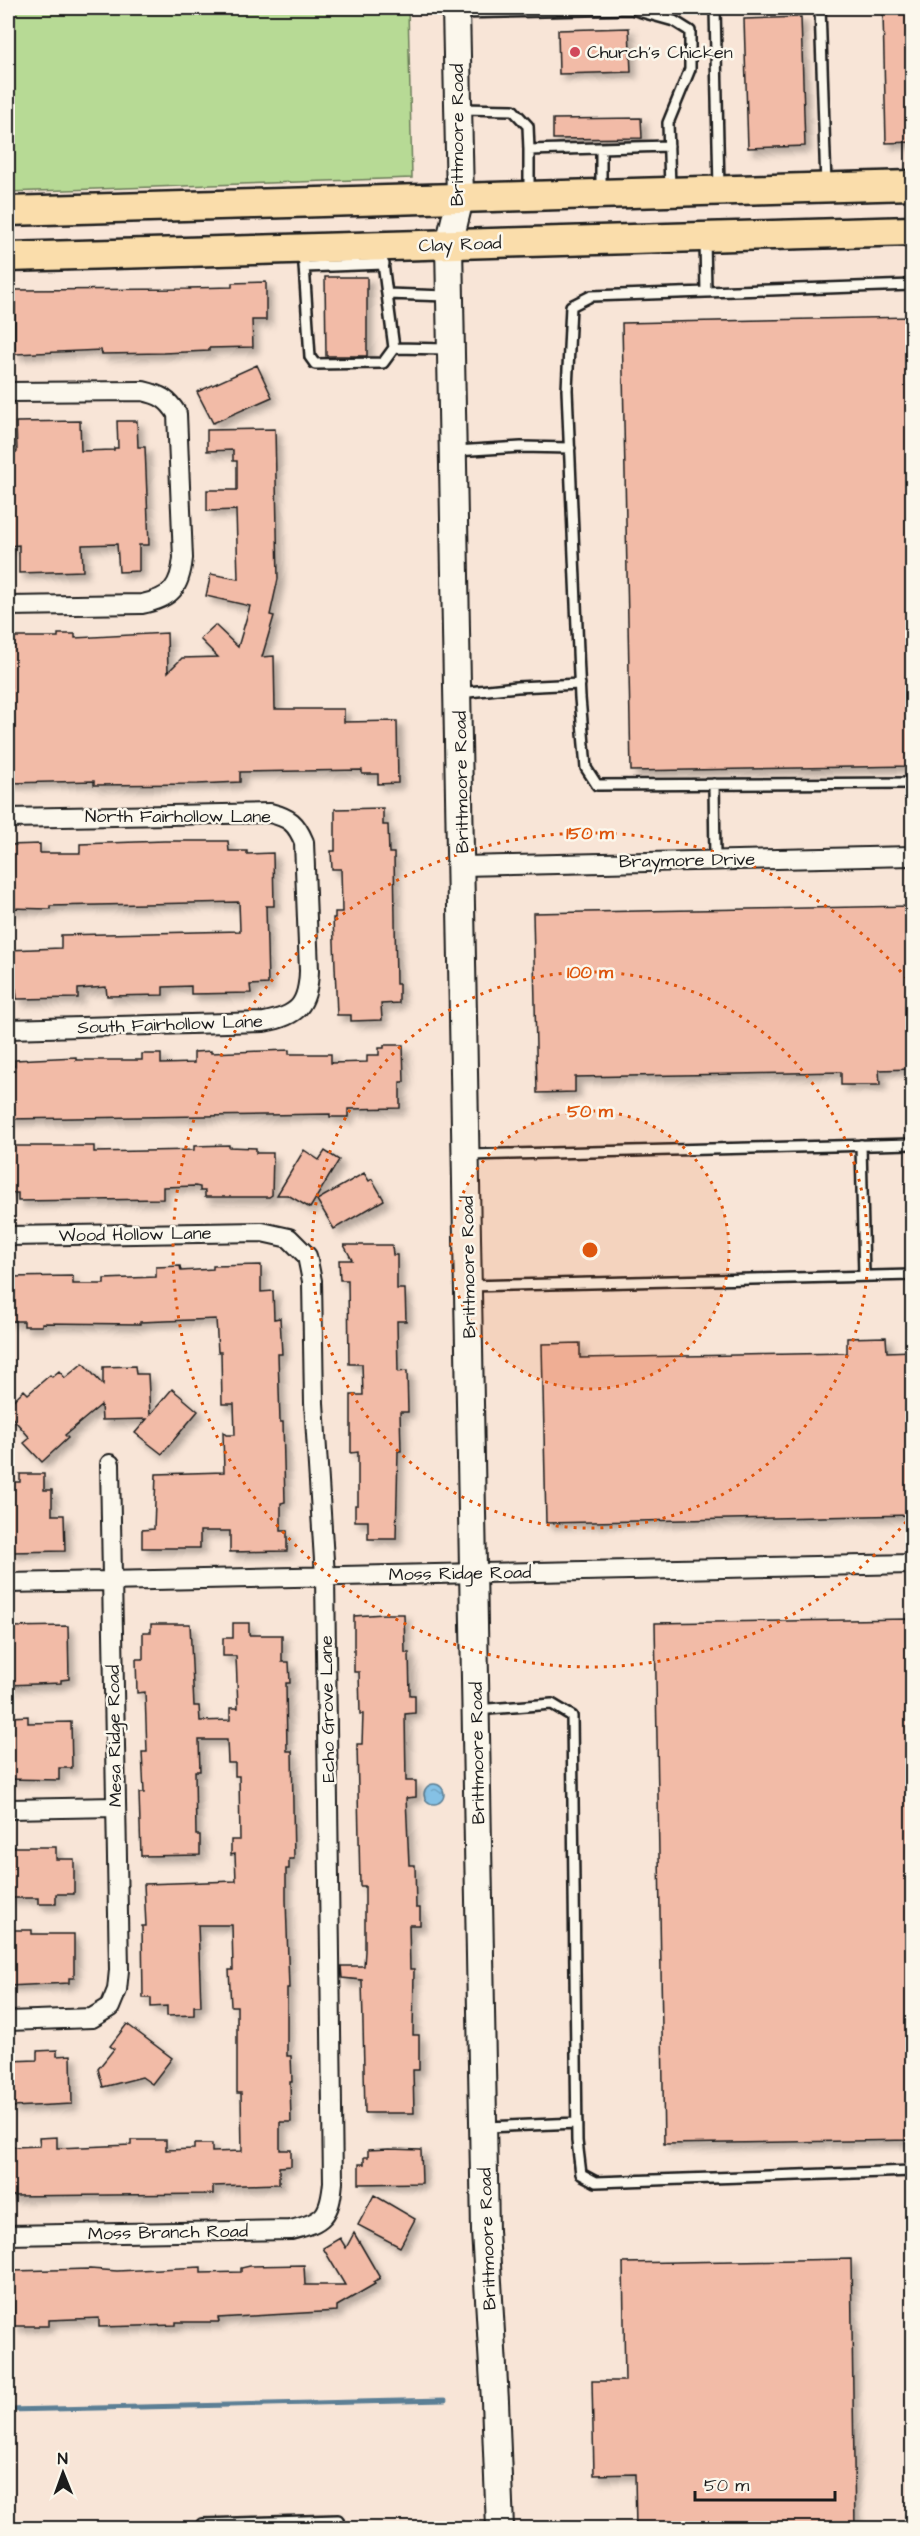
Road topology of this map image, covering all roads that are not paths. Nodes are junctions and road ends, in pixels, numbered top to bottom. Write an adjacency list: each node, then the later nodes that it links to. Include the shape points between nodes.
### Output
1 (715, 8): 10 (lane)
2 (820, 8): 9 (lane)
3 (456, 10): 4 (main road, Brittmoore Road); 5 (lane, via 631,9 674,21 690,31 690,69 668,123)
4 (458, 109): 7 (lane, via 513,110 528,126); 14 (main road, Brittmoore Road)
5 (669, 146): 6 (lane); 11 (lane)
6 (601, 149): 7 (lane); 12 (lane)
7 (529, 150): 13 (lane)
8 (912, 185): 9 (main road)
9 (826, 188): 10 (main road); 18 (main road)
10 (719, 191): 11 (main road)
11 (670, 193): 12 (main road)
12 (601, 195): 13 (main road)
13 (529, 197): 14 (main road)
14 (460, 200): 15 (main road); 20 (main road, Brittmoore Road)
15 (92, 209): 16 (main road); 21 (main road)
16 (8, 211)
17 (912, 231): 18 (main road, Clay Road)
18 (831, 233): 19 (main road, Clay Road)
19 (705, 237): 20 (main road, Clay Road); 26 (lane)
20 (449, 244): 22 (main road, Clay Road); 28 (main road, Brittmoore Road)
21 (91, 254): 23 (main road, Clay Road); 24 (main road, Clay Road)
22 (382, 255): 24 (main road, Clay Road); 27 (lane)
23 (8, 257)
24 (304, 257): 29 (lane, via 310,357 315,364 383,363)
25 (912, 285): 26 (lane)
26 (706, 292): 32 (lane, via 591,296 571,306 567,390)
27 (387, 294): 28 (lane); 29 (lane)
28 (450, 296): 30 (main road, Brittmoore Road)
29 (394, 348): 30 (lane)
30 (451, 349): 33 (main road, Brittmoore Road)
31 (8, 392): 34 (street, via 143,391 161,395 171,404 177,414 183,558 174,590 159,601)
32 (570, 448): 33 (lane); 35 (lane)
33 (453, 451): 36 (main road, Brittmoore Road)
34 (8, 606)
35 (580, 684): 36 (lane); 38 (lane, via 586,768 597,785)
36 (459, 693): 42 (main road, Brittmoore Road)
37 (912, 783): 38 (lane)
38 (714, 784): 41 (lane)
39 (8, 818): 43 (street, North Fairhollow Lane, via 270,813 284,817 298,827 304,842)
40 (912, 856): 41 (street, Braymore Drive)
41 (715, 860): 42 (street, Braymore Drive)
42 (462, 866): 47 (main road, Brittmoore Road)
43 (307, 909): 44 (street, South Fairhollow Lane, via 308,989 302,1005 285,1019)
44 (8, 1029)
45 (912, 1144): 46 (lane)
46 (861, 1145): 47 (lane); 51 (lane)
47 (466, 1155): 52 (main road, Brittmoore Road)
48 (262, 1232): 49 (street, Wood Hollow Lane); 56 (street, Echo Grove Lane, via 289,1238 307,1256 312,1281 314,1403)
49 (8, 1236)
50 (912, 1275): 51 (lane)
51 (864, 1276): 52 (lane)
52 (468, 1286): 55 (main road, Brittmoore Road)
53 (110, 1464): 57 (street, Mesa Ridge Road)
54 (912, 1564): 55 (street, Moss Ridge Road)
55 (473, 1574): 56 (street, Moss Ridge Road); 59 (main road, Brittmoore Road)
56 (325, 1576): 57 (street, Moss Ridge Road); 66 (street, Echo Grove Lane, via 333,2182)
57 (111, 1581): 58 (street, Moss Ridge Road); 60 (street, Mesa Ridge Road)
58 (8, 1583)
59 (476, 1710): 63 (lane, via 552,1704 572,1716); 64 (main road, Brittmoore Road)
60 (116, 1807): 61 (street); 62 (street, Mesa Ridge Road, via 118,1970 117,1990 110,2007 92,2018)
61 (8, 1809)
62 (8, 2021)
63 (577, 2123): 64 (lane); 65 (lane, via 581,2174 596,2182)
64 (483, 2128): 70 (main road, Brittmoore Road)
65 (912, 2171)
66 (326, 2215): 67 (street, Moss Branch Road, via 291,2230)
67 (8, 2235)
68 (202, 2529): 69 (lane, via 202,2524 338,2520)
69 (339, 2529)
70 (500, 2529)

